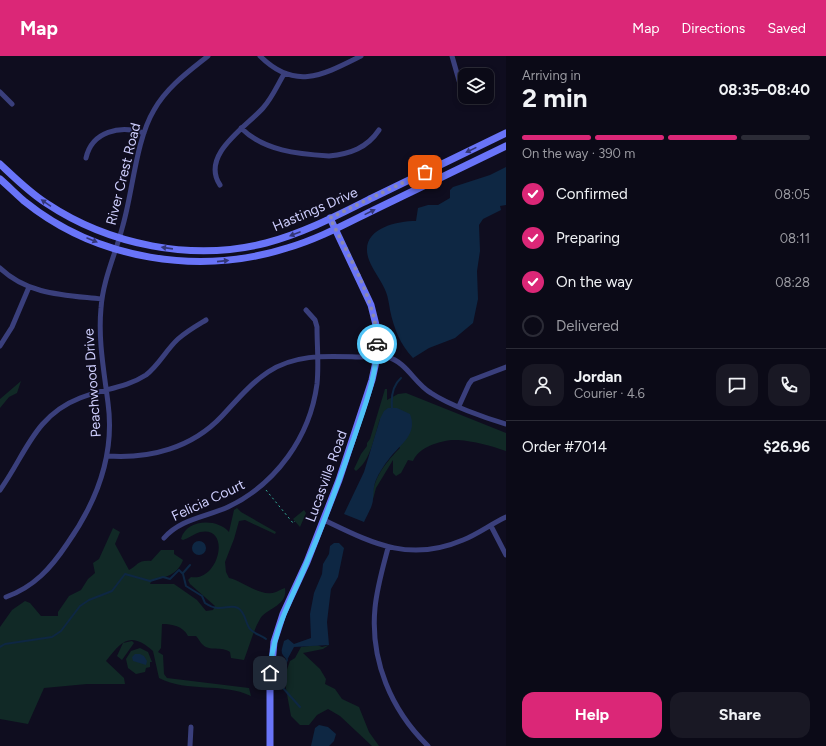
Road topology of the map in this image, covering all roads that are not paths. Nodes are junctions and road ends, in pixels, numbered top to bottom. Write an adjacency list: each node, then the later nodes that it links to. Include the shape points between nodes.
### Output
1 (208, 56): 11 (street, River Crest Road, via 168,90 154,110)
2 (260, 56): 5 (street, via 271,67)
3 (361, 56): 5 (street, via 316,76)
4 (452, 56): 6 (street)
5 (284, 74): 9 (street, via 263,108)
6 (458, 77)
7 (0, 92): 8 (street)
8 (12, 104)
9 (241, 128): 10 (street, via 254,140 267,146 329,156 358,149); 17 (street, via 227,141 219,155 215,173)
10 (379, 130)
11 (144, 133): 14 (street, via 122,129 105,133 90,146); 20 (street, River Crest Road)
12 (506, 133): 18 (street, Hastings Drive, one-way to 18)
13 (506, 146): 19 (street, Hastings Drive, one-way to 13)
14 (86, 158)
15 (0, 164): 20 (street, Hastings Drive, one-way to 15, via 87,226 46,203)
16 (0, 178): 21 (street, Hastings Drive, one-way to 21, via 24,201 54,221 84,237)
17 (220, 185)
18 (330, 218): 19 (street, Lucasville Road); 20 (street, Hastings Drive, one-way to 20, via 266,243 230,249 172,249)
19 (335, 229): 21 (street, Hastings Drive, one-way to 19, via 174,261 223,261 266,254); 29 (street, Lucasville Road, via 371,305 376,325)
20 (120, 238): 21 (street, River Crest Road)
21 (116, 249): 24 (street, Peachwood Drive)
22 (0, 268): 23 (street)
23 (28, 287): 24 (street, via 49,293); 27 (street, via 12,327)
24 (101, 299): 31 (street, Peachwood Drive, via 100,340)
25 (306, 310): 28 (street, Felicia Court, via 316,327)
26 (206, 320): 31 (street, via 178,339 147,374 130,383)
27 (0, 346)
28 (318, 356): 29 (street); 34 (street, via 294,360 270,371 246,389 213,425 175,448 136,457); 39 (street, Felicia Court, via 314,399 305,429 282,464 262,485 237,503 181,524)
29 (377, 357): 32 (street, via 396,361 429,392); 37 (street, Lucasville Road, via 363,409)
30 (506, 367): 32 (street, via 472,380)
31 (106, 390): 34 (street, Peachwood Drive, via 110,421); 35 (street, via 75,400 48,418 30,439)
32 (458, 406): 33 (street)
33 (506, 424)
34 (106, 456): 42 (street, Peachwood Drive, via 91,506 64,549 34,583)
35 (0, 490)
36 (506, 517): 38 (street)
37 (324, 520): 40 (street); 45 (street, Lucasville Road, via 283,614 274,642 270,685)
38 (491, 526): 40 (street, via 463,540 436,549 412,551); 41 (street)
39 (164, 538)
40 (388, 548): 46 (street, via 375,604 376,652 391,696 409,725)
41 (506, 555)
42 (6, 597)
43 (191, 726): 44 (street)
44 (190, 746)
45 (270, 746)
46 (428, 746)

